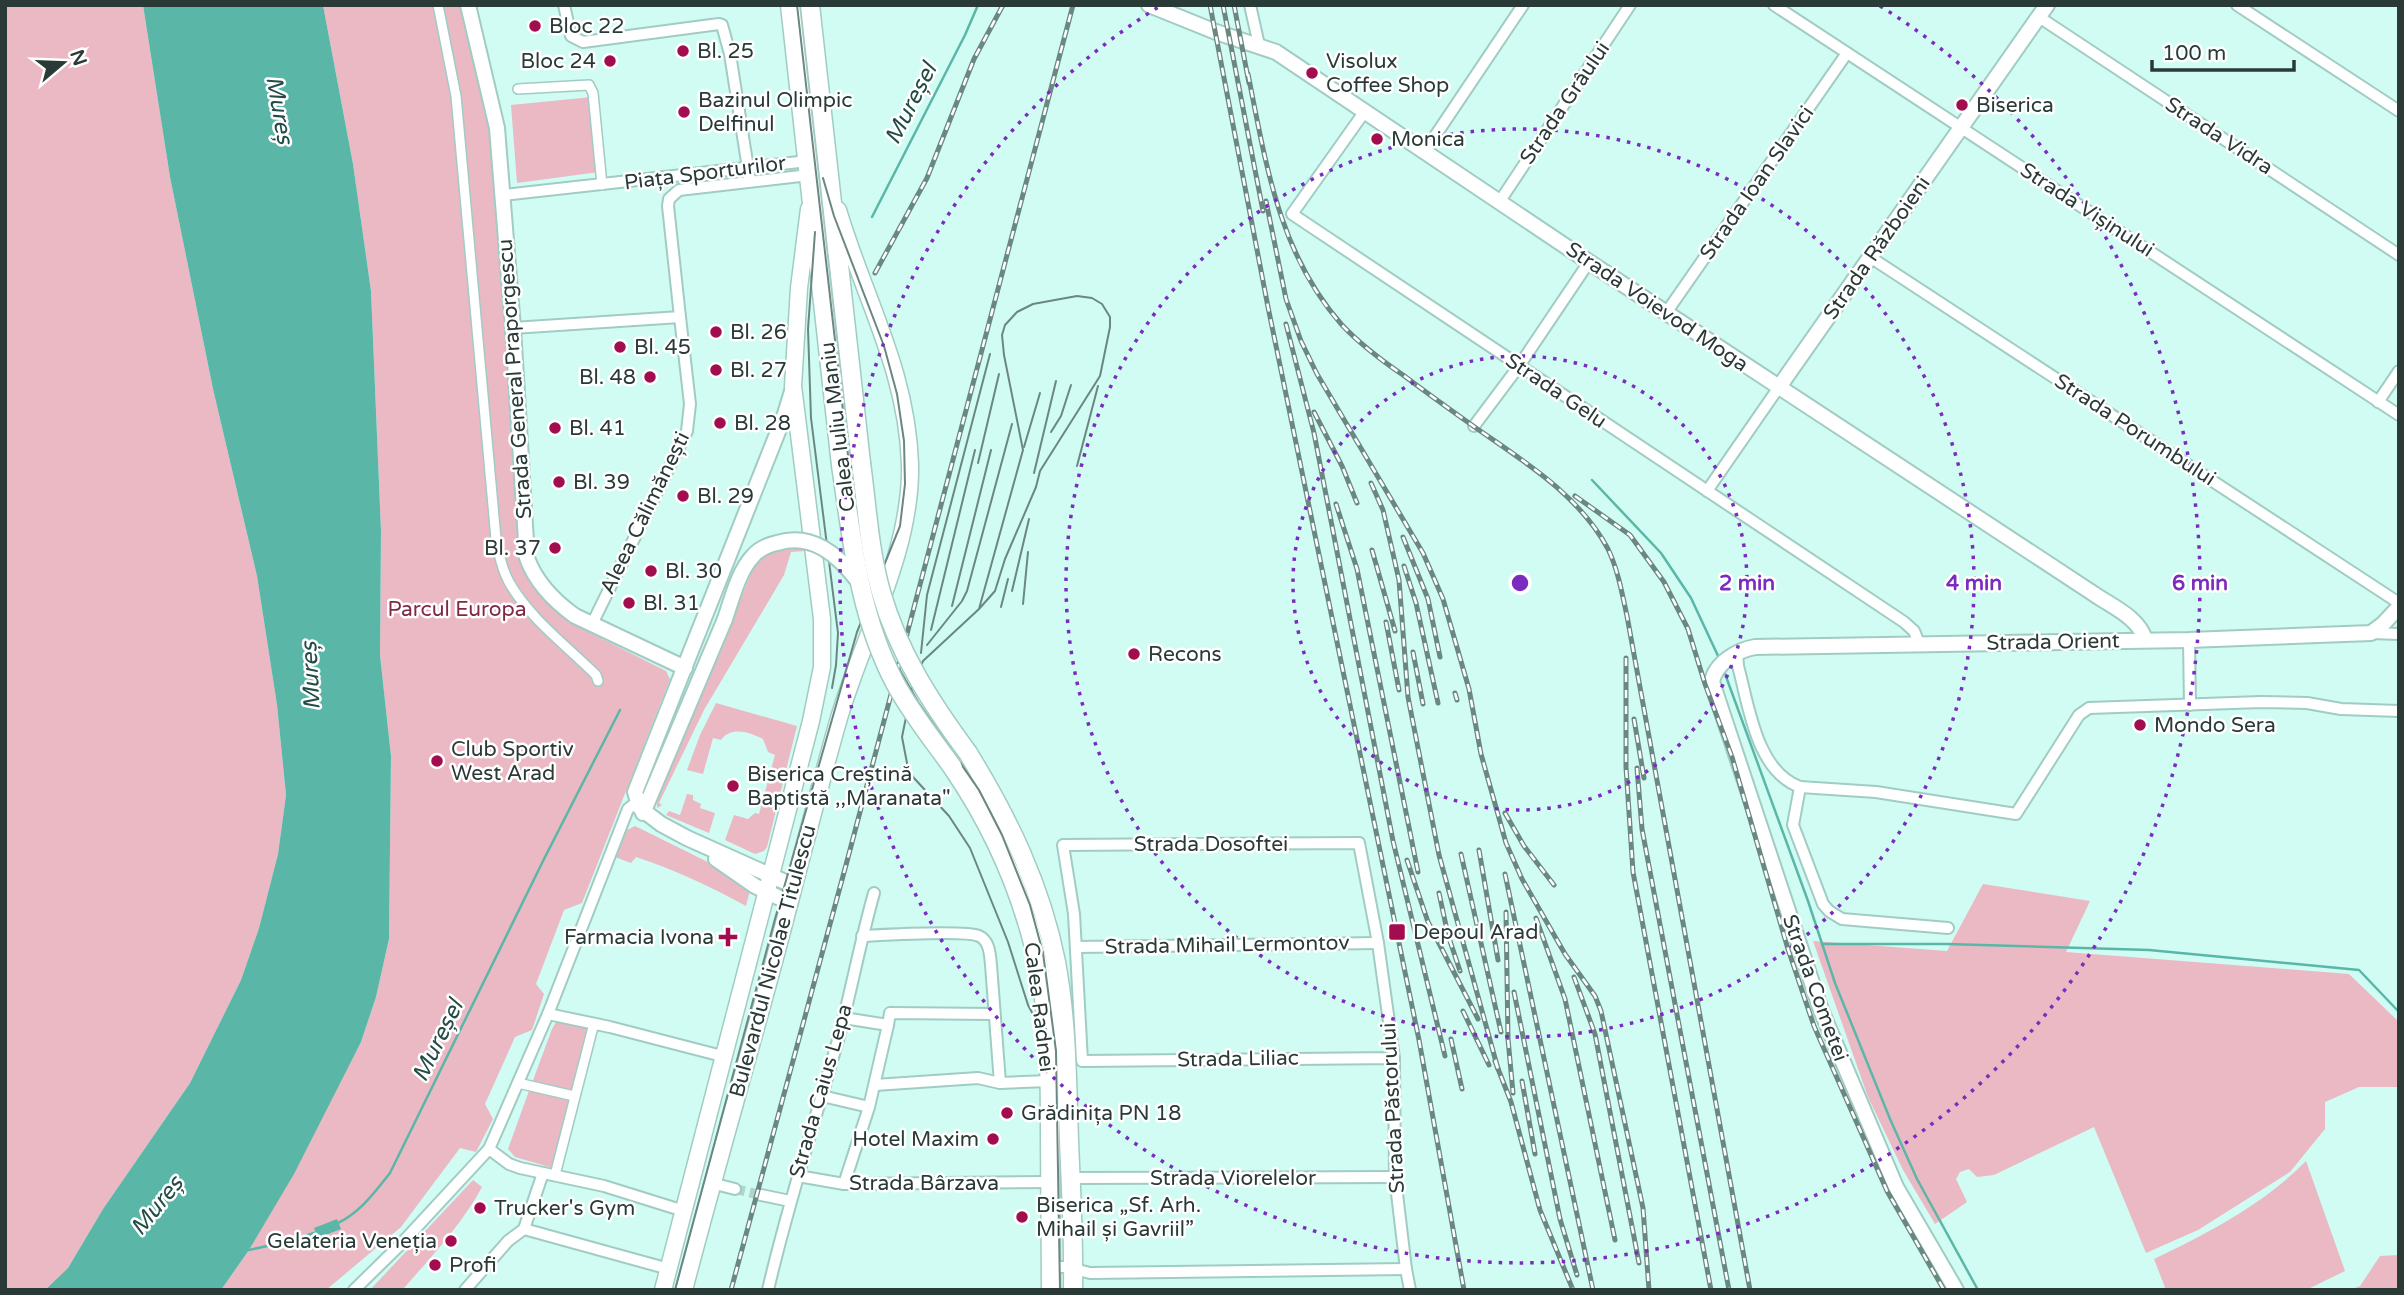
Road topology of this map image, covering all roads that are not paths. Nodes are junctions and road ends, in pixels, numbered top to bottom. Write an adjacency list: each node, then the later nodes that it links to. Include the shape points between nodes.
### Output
1 (438, 5): 51 (street, via 456,96 501,562 522,601)
2 (468, 5): 25 (street, Strada General Praporgescu, via 497,128)
3 (565, 5): 20 (street, via 570,36 583,42 722,25)
4 (790, 5): 21 (main road, Calea Iuliu Maniu)
5 (810, 5): 23 (main road, Calea Iuliu Maniu)
6 (1149, 5): 13 (street, Strada Voievod Moga)
7 (1250, 5): 13 (street)
8 (1523, 5): 19 (street)
9 (1630, 5): 26 (street, Strada Grâului)
10 (1774, 5): 14 (street, Strada Vișinului)
11 (2237, 5): 17 (street)
12 (2043, 11): 18 (street, Strada Războieni); 27 (street, Strada Vidra)
13 (1259, 46): 16 (street, Strada Voievod Moga, via 1276,52)
14 (1847, 53): 18 (street, Strada Vișinului); 30 (street, Strada Ioan Slavici)
15 (518, 89): 24 (street, Piața Sporturilor, via 589,85)
16 (1365, 111): 19 (street, Strada Voievod Moga); 33 (street, Strada Gelu, via 1292,214)
17 (2399, 111)
18 (1961, 128): 28 (street, Strada Războieni); 37 (street, Strada Vișinului)
19 (1425, 151): 26 (street, Strada Voievod Moga)
20 (748, 168): 21 (street, Piața Sporturilor); 22 (street); 24 (street, Piața Sporturilor)
21 (809, 174): 22 (street, Piața Sporturilor); 23 (main road, Bulevardul Nicolae Titulescu, via 821,167); 35 (main road, Bulevardul Nicolae Titulescu); 41 (main road, Calea Iuliu Maniu, bridge)
22 (750, 181): 31 (street, Piața Sporturilor, via 679,190 669,200)
23 (830, 184): 56 (main road, Calea Iuliu Maniu, bridge, via 872,548 888,616 921,685); 60 (main road, Bulevardul Nicolae Titulescu, via 896,373 907,427 909,483 893,566 841,712)
24 (602, 185): 25 (street, Piața Sporturilor)
25 (503, 195): 32 (street, Strada General Praporgescu)
26 (1500, 201): 29 (street, Strada Voievod Moga)
27 (2399, 255)
28 (1870, 257): 36 (street, Strada Războieni); 42 (street, Strada Porumbului)
29 (1589, 262): 30 (street, Strada Voievod Moga); 33 (street)
30 (1667, 313): 36 (street, Strada Voievod Moga)
31 (680, 317): 32 (street); 43 (street, Aleea Călimănești, via 690,404 687,431)
32 (513, 328): 43 (street, Strada General Praporgescu, via 527,558 555,599)
33 (1519, 366): 39 (street); 40 (street, Strada Gelu)
34 (2399, 371): 37 (street)
35 (793, 386): 50 (street); 59 (main road, Bulevardul Nicolae Titulescu, via 819,588 822,667)
36 (1779, 387): 40 (street, Strada Războieni); 46 (street, Strada Voievod Moga, via 2094,594 2137,624)
37 (2378, 401): 38 (street, Strada Vișinului)
38 (2399, 415)
39 (1474, 426)
40 (1707, 491): 48 (street, Strada Gelu, via 1904,622)
41 (858, 581): 55 (street, bridge, via 836,555 802,540 779,542 758,551 747,564); 57 (main road, Calea Iuliu Maniu, bridge, via 874,637 896,686)
42 (2399, 605): 44 (street)
43 (592, 624): 50 (street, Strada General Praporgescu)
44 (2371, 633): 45 (street, Strada Orient); 47 (street, Strada Orient)
45 (2399, 634)
46 (2145, 640): 47 (street, Strada Orient); 48 (street, Strada Orient)
47 (2189, 640): 52 (street)
48 (1919, 643): 49 (street, Strada Orient, via 1755,647)
49 (1734, 655): 54 (street, via 1761,746 1786,781); 106 (street, Strada Cometei, via 1715,671 1712,682 1821,1010 1896,1187)
50 (685, 668): 55 (street, via 635,792)
51 (598, 681)
52 (2190, 705): 53 (street, via 2307,704); 54 (street, via 2084,710 2016,814 1876,792)
53 (2399, 711)
54 (1800, 787): 63 (street, via 1793,825 1829,911 1842,919)
55 (640, 807): 59 (street); 67 (street, via 628,809)
56 (1002, 809): 85 (main road, Calea Radnei, via 1032,877 1056,960 1065,1024)
57 (984, 817): 74 (main road, Calea Radnei, via 1016,888 1036,954)
58 (1359, 843): 65 (street, Strada Păstorului); 66 (street, Strada Dosoftei, via 1063,845)
59 (768, 884): 60 (street); 62 (street); 72 (main road, Bulevardul Nicolae Titulescu)
60 (794, 886): 62 (main road, Bulevardul Nicolae Titulescu)
61 (874, 893): 64 (street, Strada Caius Lepa)
62 (790, 903): 87 (main road, Bulevardul Nicolae Titulescu)
63 (1948, 928)
64 (862, 936): 68 (street, via 979,936 989,950); 69 (street, Strada Caius Lepa)
65 (1378, 943): 66 (street, Strada Mihail Lermontov); 73 (street, Strada Păstorului)
66 (1076, 947): 73 (street, Strada Liliac, via 1082,1061)
67 (548, 1014): 70 (street); 75 (street)
68 (993, 1014): 71 (street, via 890,1013); 76 (street)
69 (844, 1018): 71 (street); 79 (street, Strada Caius Lepa)
70 (594, 1023): 72 (street); 78 (street)
71 (886, 1024): 77 (street)
72 (722, 1056): 92 (main road, Bulevardul Nicolae Titulescu)
73 (1394, 1058): 84 (street, Strada Păstorului)
74 (1049, 1081): 76 (street); 86 (main road, Calea Radnei)
75 (518, 1083): 78 (street); 81 (street)
76 (1000, 1083): 77 (street, via 978,1078)
77 (875, 1085): 80 (street)
78 (575, 1096): 82 (street)
79 (822, 1097): 80 (street); 83 (street, Strada Caius Lepa)
80 (869, 1107): 88 (street)
81 (489, 1149): 82 (street, via 509,1164); 98 (street)
82 (549, 1174): 92 (street); 93 (street)
83 (797, 1177): 88 (street, Strada Bârzava); 91 (street, Strada Caius Lepa)
84 (1395, 1177): 85 (street, Strada Viorelelor); 97 (street, Strada Păstorului)
85 (1071, 1178): 95 (main road, Calea Radnei)
86 (1050, 1182): 88 (street, Strada Bârzava); 94 (main road, Calea Radnei)
87 (711, 1183): 89 (street); 101 (main road, Bulevardul Nicolae Titulescu)
88 (844, 1184)
89 (735, 1189)
90 (761, 1195): 91 (street)
91 (790, 1201): 102 (street, Strada Caius Lepa)
92 (684, 1211): 96 (main road, Bulevardul Nicolae Titulescu)
93 (524, 1229): 96 (street); 99 (street)
94 (1051, 1267): 95 (street); 103 (main road, Calea Radnei)
95 (1074, 1268): 97 (street, via 1090,1273); 104 (main road, Calea Radnei)
96 (669, 1269): 100 (main road, Bulevardul Nicolae Titulescu)
97 (1405, 1269): 105 (street, Strada Păstorului)
98 (354, 1290)
99 (465, 1290)
100 (663, 1290)
101 (684, 1290)
102 (768, 1290)
103 (1051, 1290)
104 (1073, 1290)
105 (1410, 1290)
106 (1956, 1290)

